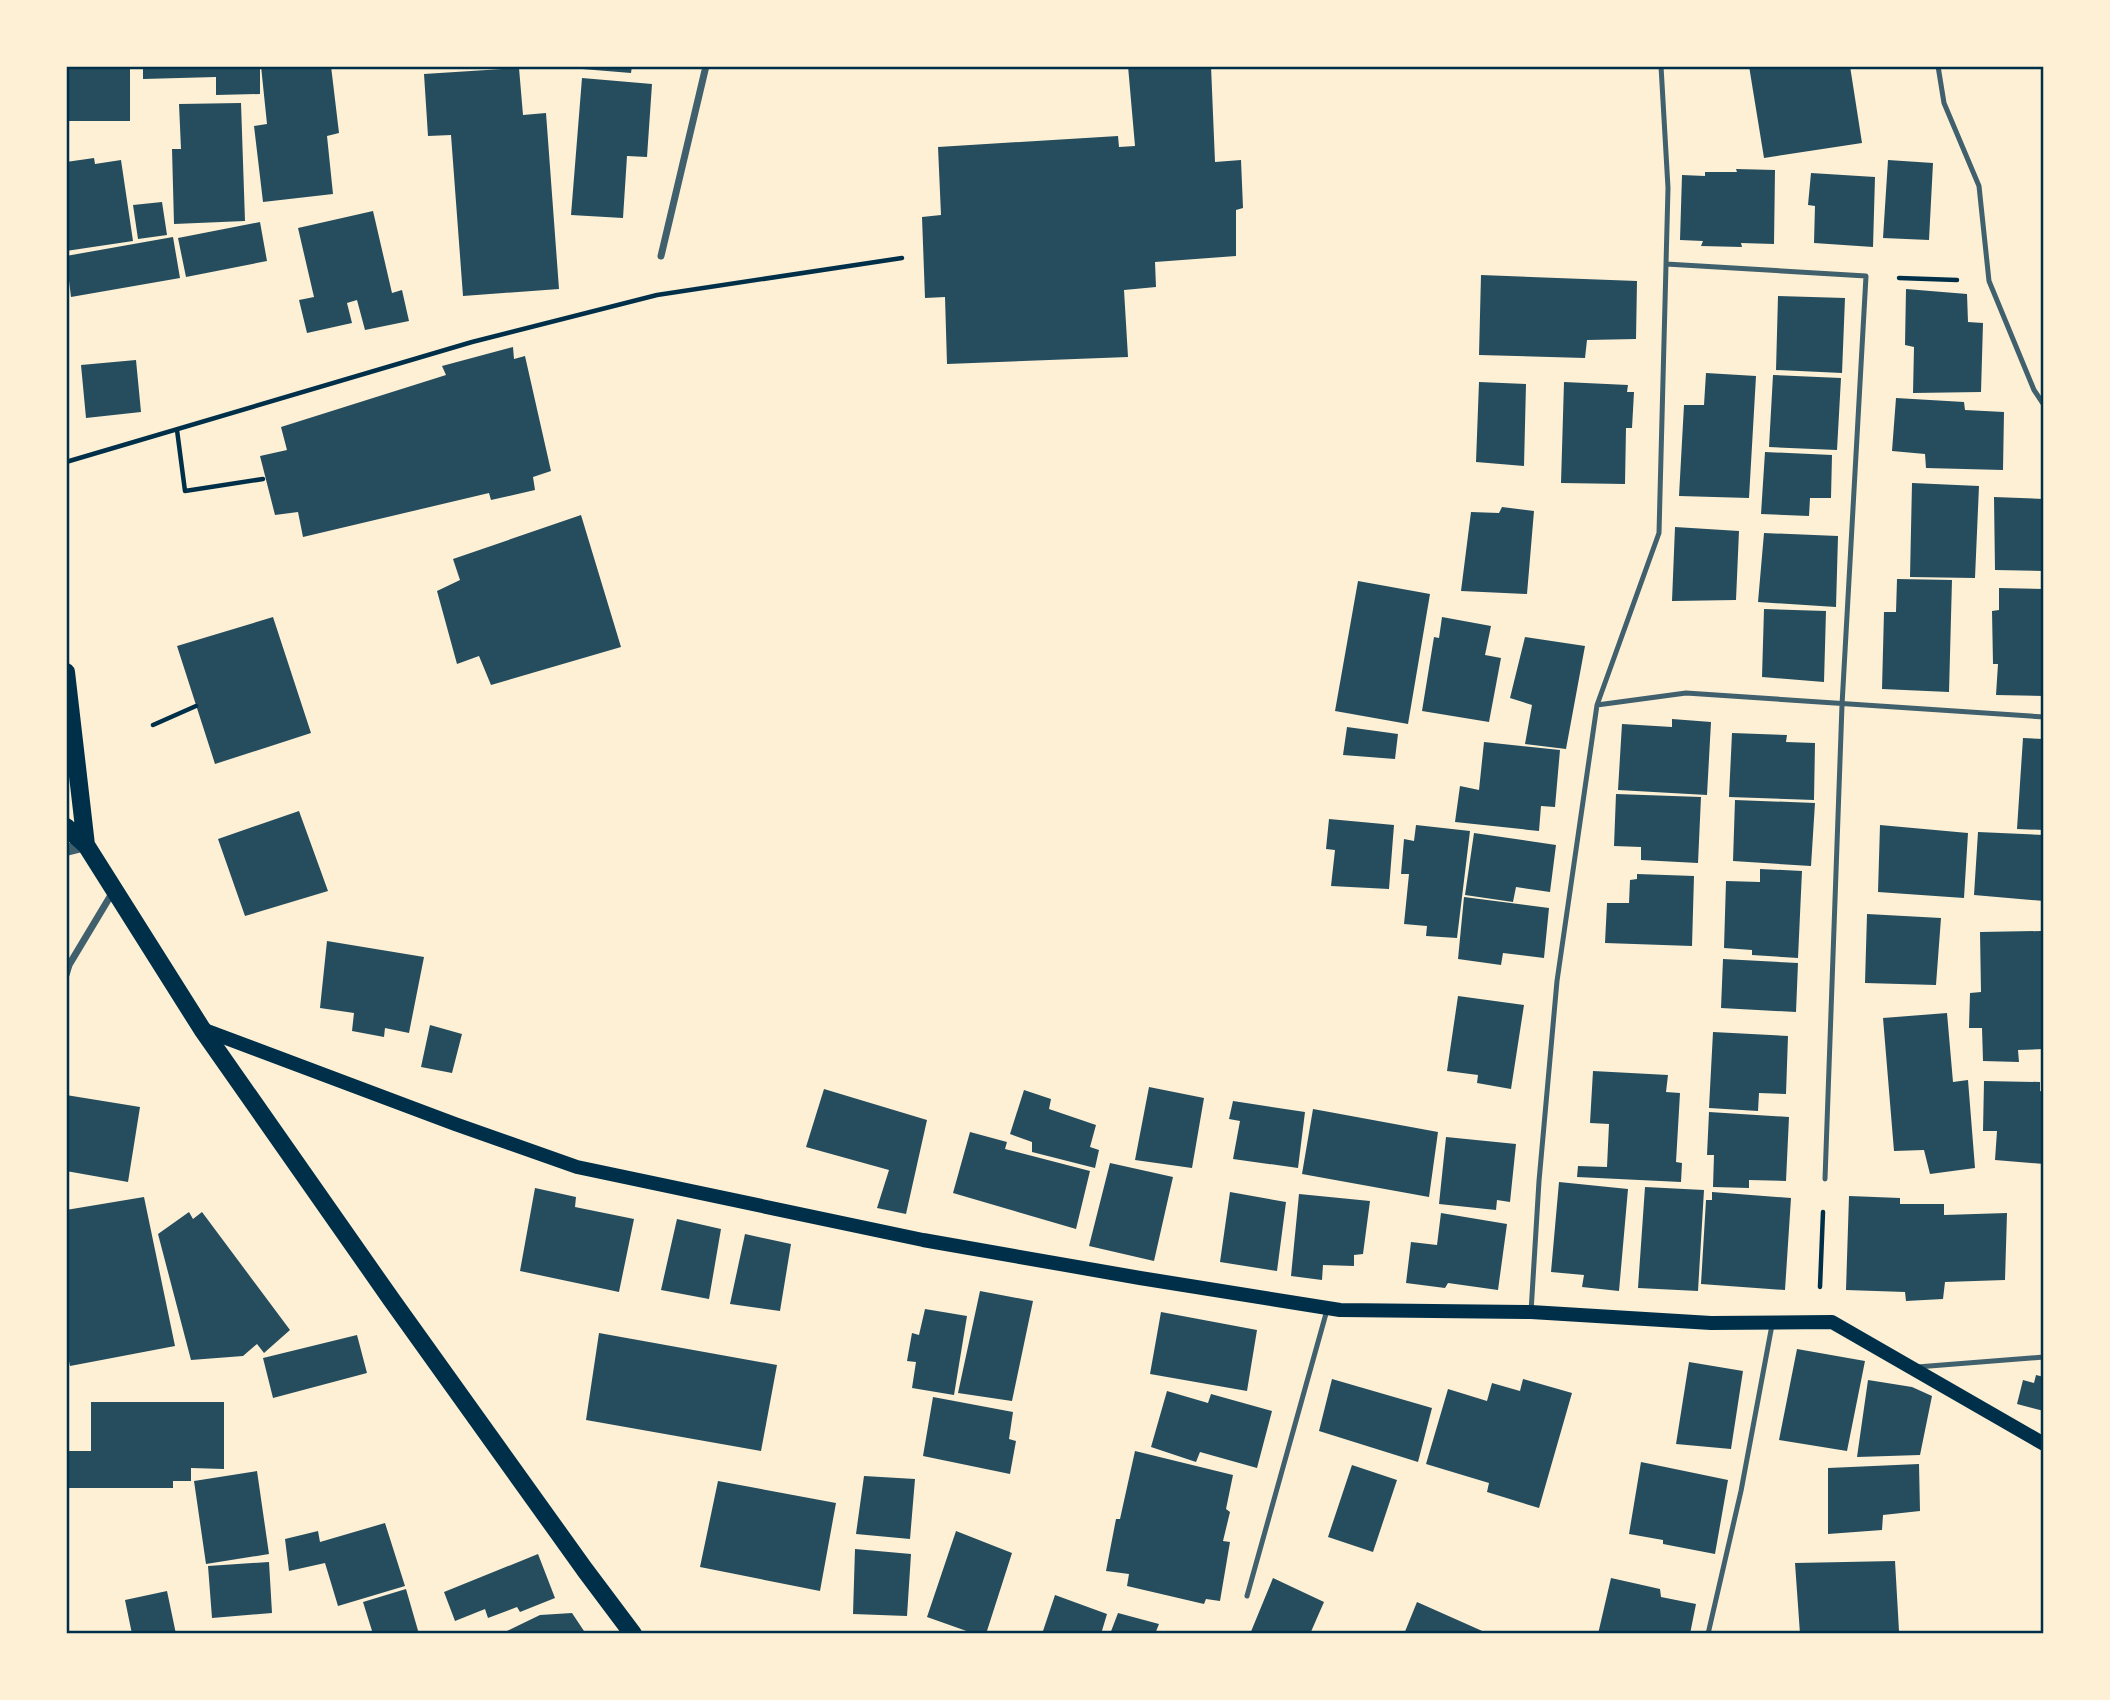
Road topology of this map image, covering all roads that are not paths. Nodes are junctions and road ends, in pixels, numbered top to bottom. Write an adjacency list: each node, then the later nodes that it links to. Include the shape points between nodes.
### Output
1 (706, 66): 4 (street)
2 (1661, 66): 5 (lane, via 1668,188)
3 (1938, 66): 6 (lane, via 1944,103 1979,186 1989,281)
4 (661, 256)
5 (1666, 264): 8 (lane, via 1658,533); 9 (lane, via 1866,276)
6 (2043, 405)
7 (66, 672): 12 (main road)
8 (1597, 705): 9 (lane, via 1686,694); 19 (lane, via 1557,981)
9 (1842, 705): 10 (lane); 17 (lane)
10 (2043, 717)
11 (66, 827): 12 (main road)
12 (86, 845): 13 (street); 14 (main road)
13 (66, 850)
14 (114, 890): 15 (street); 16 (main road)
15 (66, 975)
16 (202, 1028): 18 (main road, via 577,1167 923,1240); 25 (main road)
17 (1825, 1179)
18 (1327, 1307): 19 (main road); 24 (lane)
19 (1531, 1312): 20 (main road, via 1711,1323)
20 (1772, 1322): 22 (main road, via 1832,1322); 26 (lane, via 1741,1491)
21 (2043, 1357): 22 (lane)
22 (1910, 1367): 23 (main road)
23 (2043, 1444)
24 (1247, 1596)
25 (633, 1633)
26 (1708, 1633)

